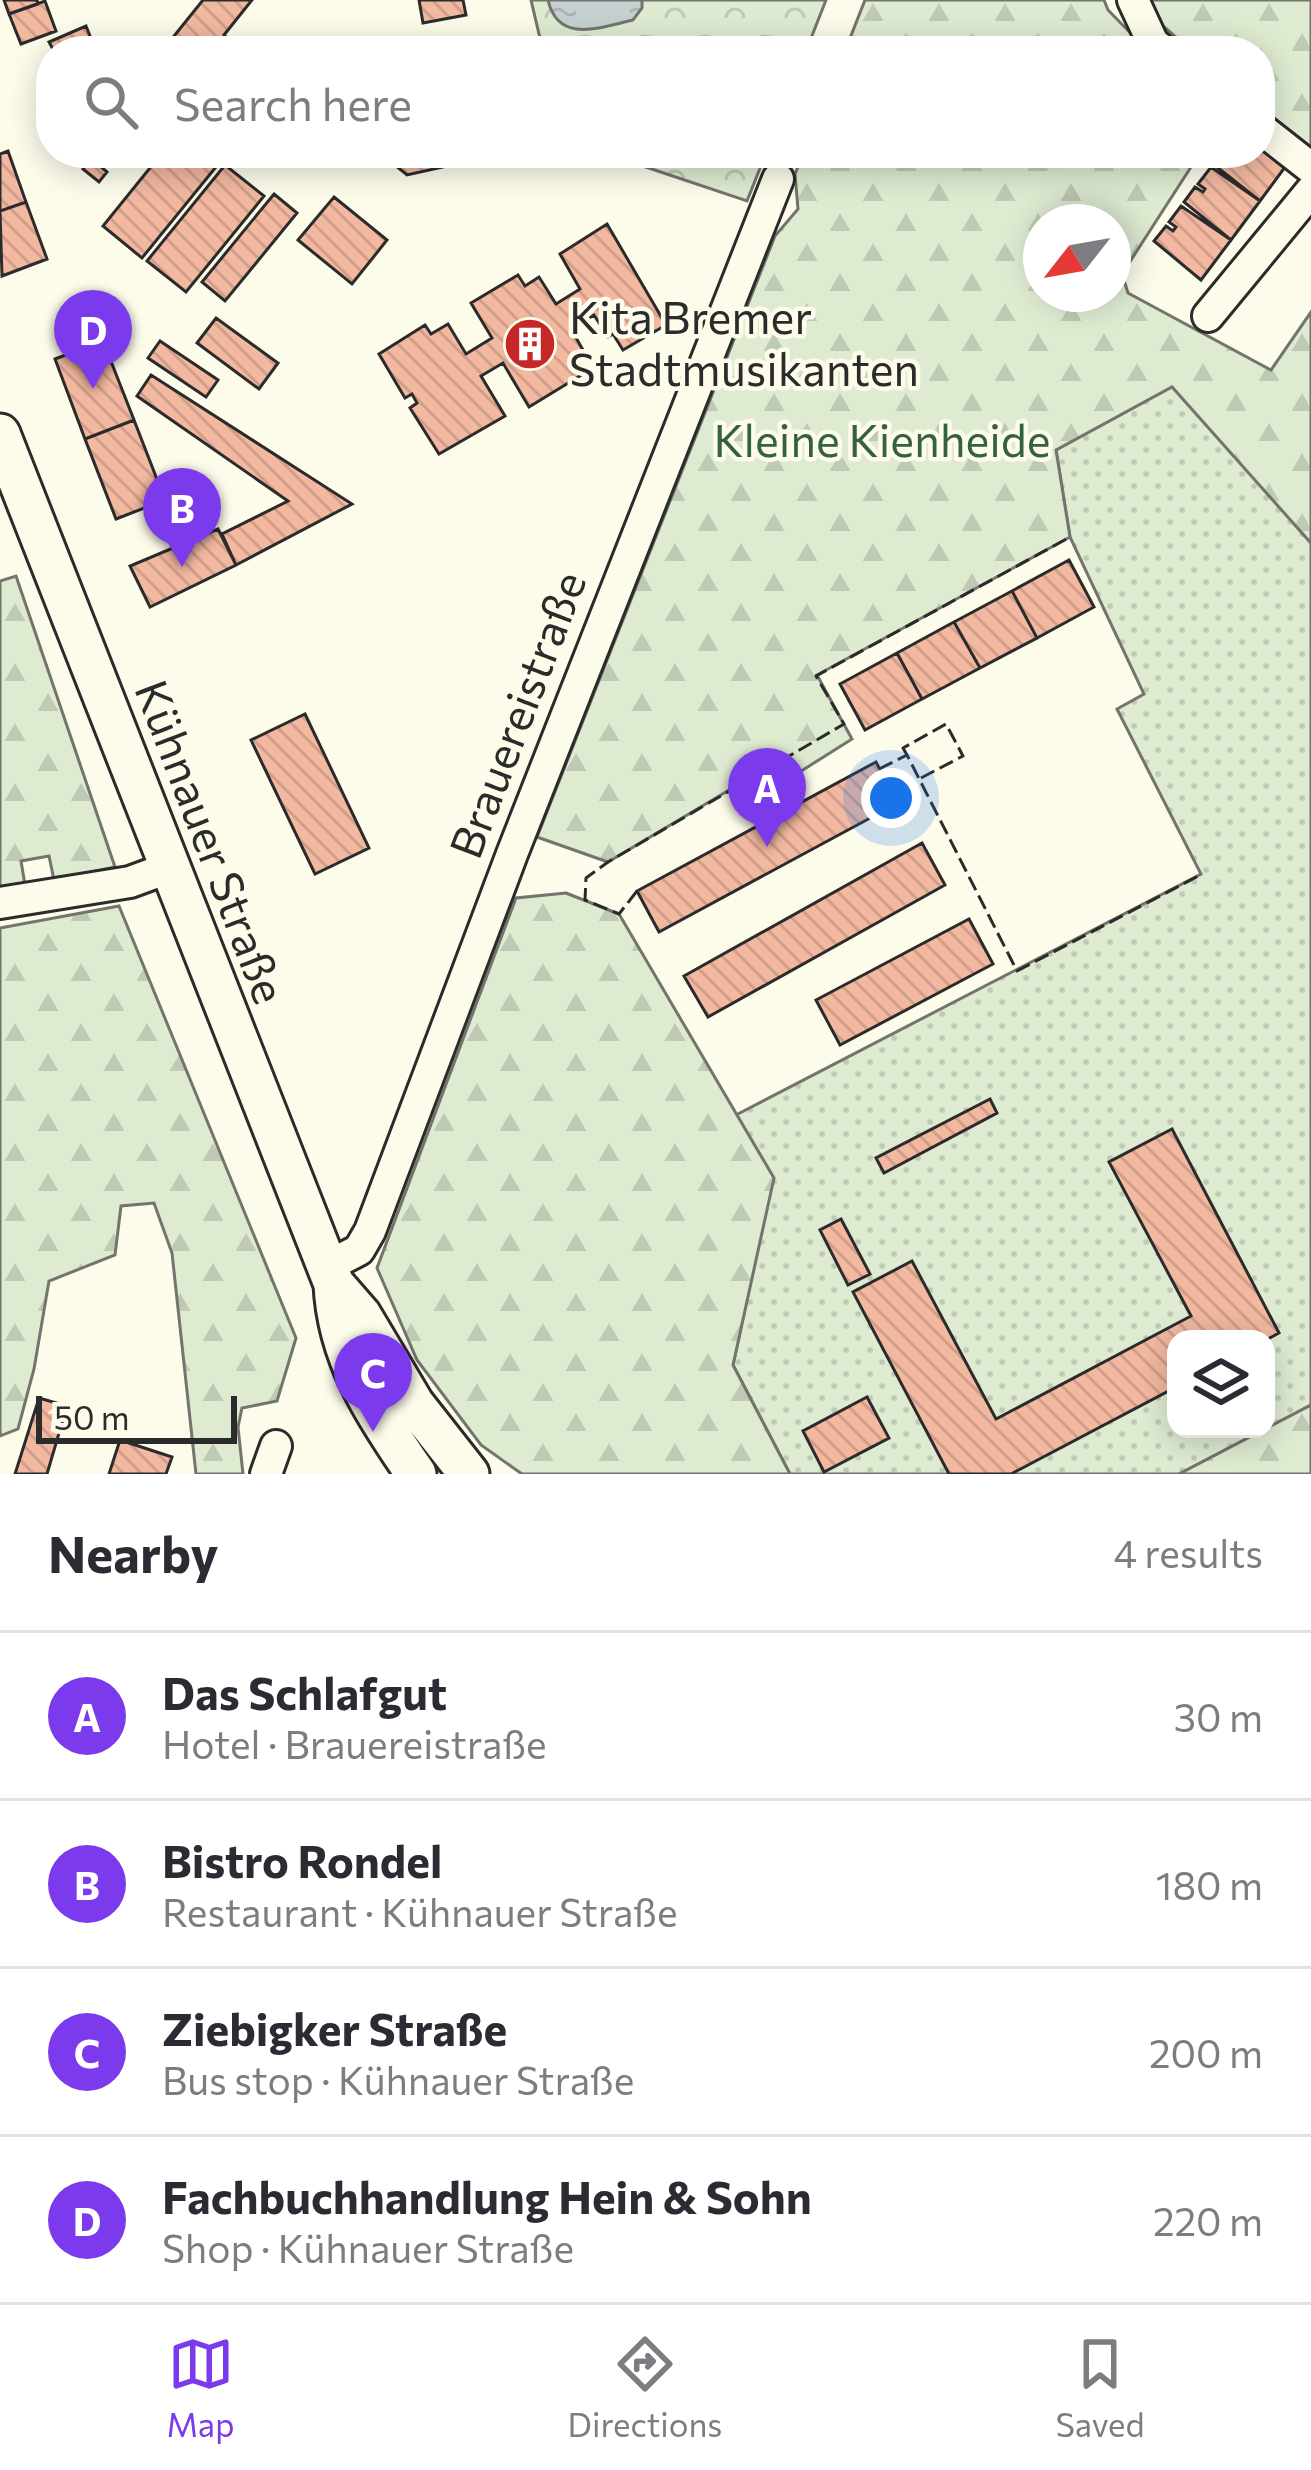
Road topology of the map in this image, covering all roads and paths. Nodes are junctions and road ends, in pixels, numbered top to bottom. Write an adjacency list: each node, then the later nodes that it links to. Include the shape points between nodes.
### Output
1 (1133, 0): 2 (street)
2 (1149, 36)
3 (1275, 140): 4 (street)
4 (1311, 168)
5 (778, 179): 11 (street, Brauereistraße, via 370,1231)
6 (1311, 191): 7 (street)
7 (1208, 316)
8 (0, 434): 9 (main road, Kühnauer Straße)
9 (168, 868): 10 (street); 11 (main road, Kühnauer Straße)
10 (0, 903)
11 (330, 1275): 12 (main road, Kühnauer Straße, via 351,1366); 13 (main road, Kühnauer Straße)
12 (416, 1474)
13 (469, 1474)

